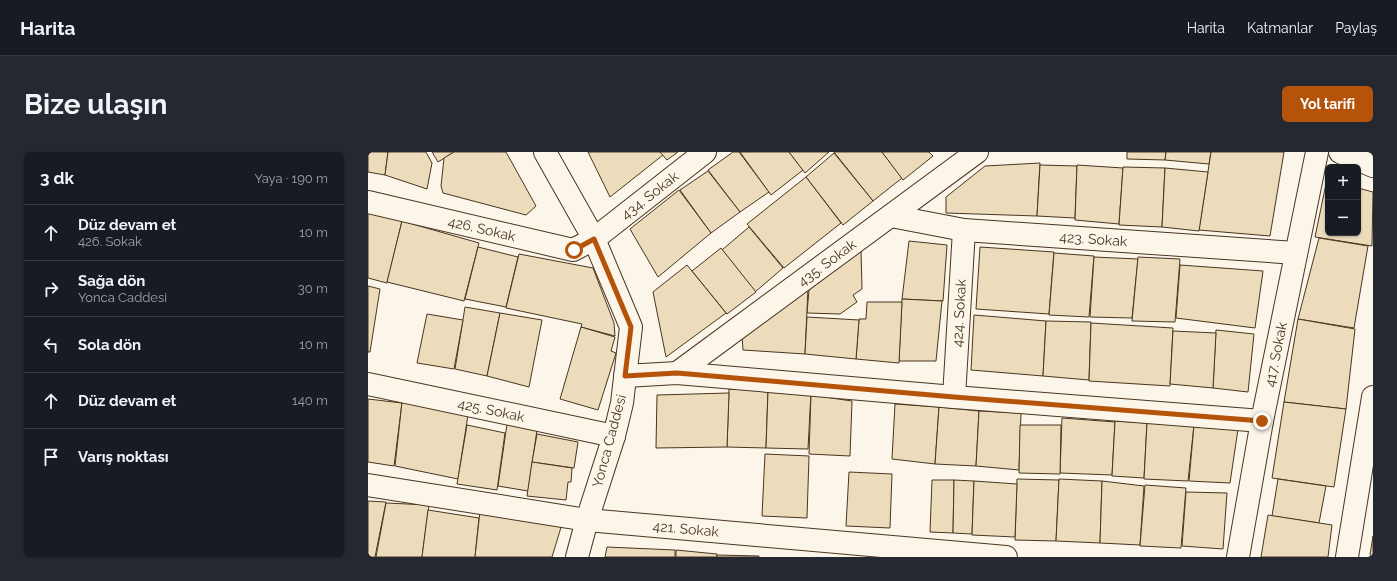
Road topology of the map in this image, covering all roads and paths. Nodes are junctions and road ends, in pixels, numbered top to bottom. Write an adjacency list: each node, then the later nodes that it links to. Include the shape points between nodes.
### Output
1 (544, 152): 10 (street, Yonca Caddesi)
2 (705, 152): 10 (street, 434. Sokak)
3 (977, 152): 8 (street, 435. Sokak)
4 (1317, 152): 11 (street, 417. Sokak)
5 (1340, 152): 6 (street)
6 (1373, 166)
7 (368, 202): 10 (street, 426. Sokak, via 574,250)
8 (891, 216): 9 (street, 423. Sokak); 12 (street, 435. Sokak)
9 (964, 230): 11 (street, 423. Sokak); 15 (street, 424. Sokak)
10 (594, 239): 13 (street, Yonca Caddesi, via 631,327)
11 (1296, 253): 17 (street, 417. Sokak)
12 (677, 373): 13 (street); 15 (street)
13 (625, 376): 18 (street, Yonca Caddesi)
14 (368, 384): 18 (street, 425. Sokak)
15 (954, 397): 17 (street)
16 (1373, 397): 24 (street)
17 (1262, 421): 23 (street, 417. Sokak)
18 (614, 436): 20 (street, Yonca Caddesi)
19 (368, 485): 20 (street, 421. Sokak)
20 (587, 520): 21 (street, Yonca Caddesi); 22 (street, 421. Sokak)
21 (577, 557)
22 (1006, 557)
23 (1238, 557)
24 (1347, 557)

